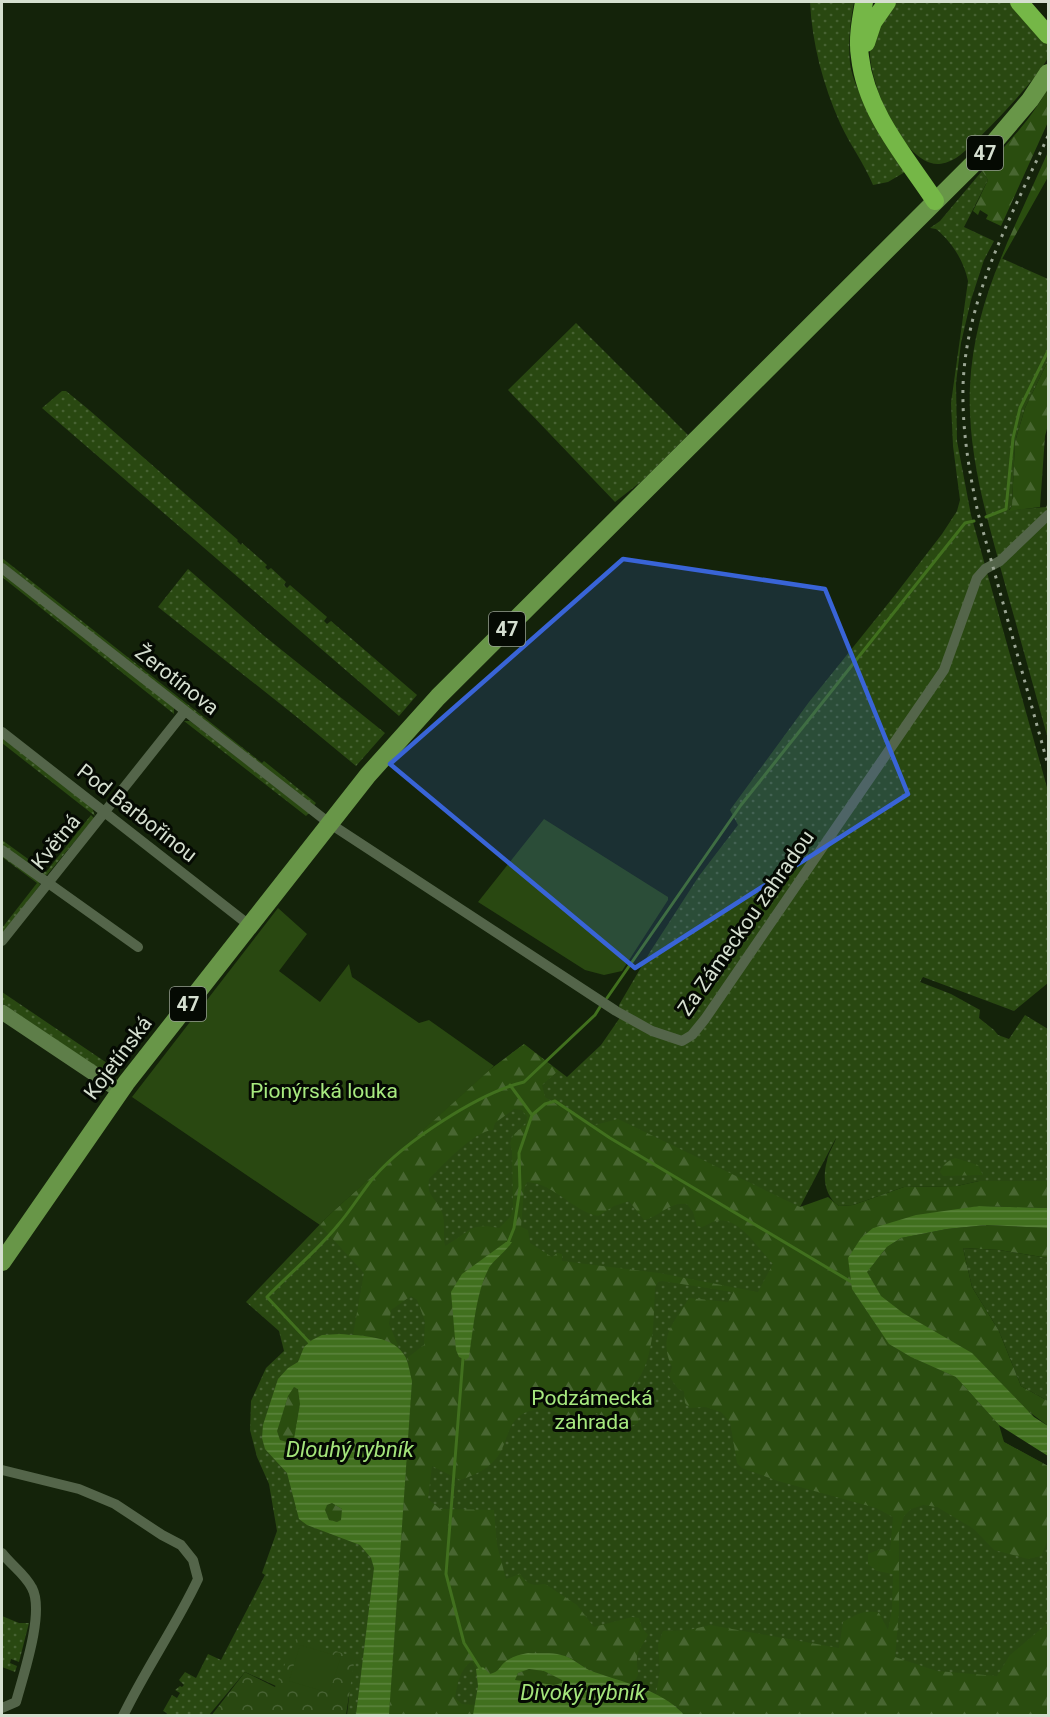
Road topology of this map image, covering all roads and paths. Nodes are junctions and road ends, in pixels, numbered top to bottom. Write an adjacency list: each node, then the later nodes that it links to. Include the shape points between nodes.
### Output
1 (864, 2): 7 (highway, via 859,45)
2 (887, 2): 7 (highway, via 868,33)
3 (1019, 2): 5 (highway)
4 (1031, 2): 5 (highway)
5 (1046, 26)
6 (1048, 73): 8 (main road, 47, via 1005,131)
7 (865, 81): 8 (highway, via 884,124)
8 (935, 201): 14 (main road, Kojetínská / 47, via 438,697)
9 (1048, 515): 14 (street, Za Zámeckou zahradou, via 1000,561 976,578 944,670 705,1019 682,1041 652,1031 616,1011)
10 (2, 568): 11 (street, Žerotínova)
11 (185, 711): 13 (street, Květná); 14 (street, Žerotínova)
12 (2, 732): 13 (street, Pod Barbořinou)
13 (104, 812): 16 (street, Květná); 17 (street, Pod Barbořinou)
14 (328, 824): 17 (main road, Kojetínská / 47)
15 (2, 850): 16 (street)
16 (48, 883): 18 (street, Květná); 19 (street)
17 (249, 925): 21 (main road, Kojetínská / 47)
18 (2, 941)
19 (138, 947)
20 (2, 1012): 21 (main road)
21 (120, 1091): 22 (main road, Kojetínská / 47)
22 (2, 1262)
23 (2, 1470): 26 (street, via 79,1489 115,1504 181,1545 193,1560 198,1579)
24 (2, 1553): 25 (street, via 36,1597 34,1635 16,1702)
25 (2, 1708)
26 (123, 1716)

